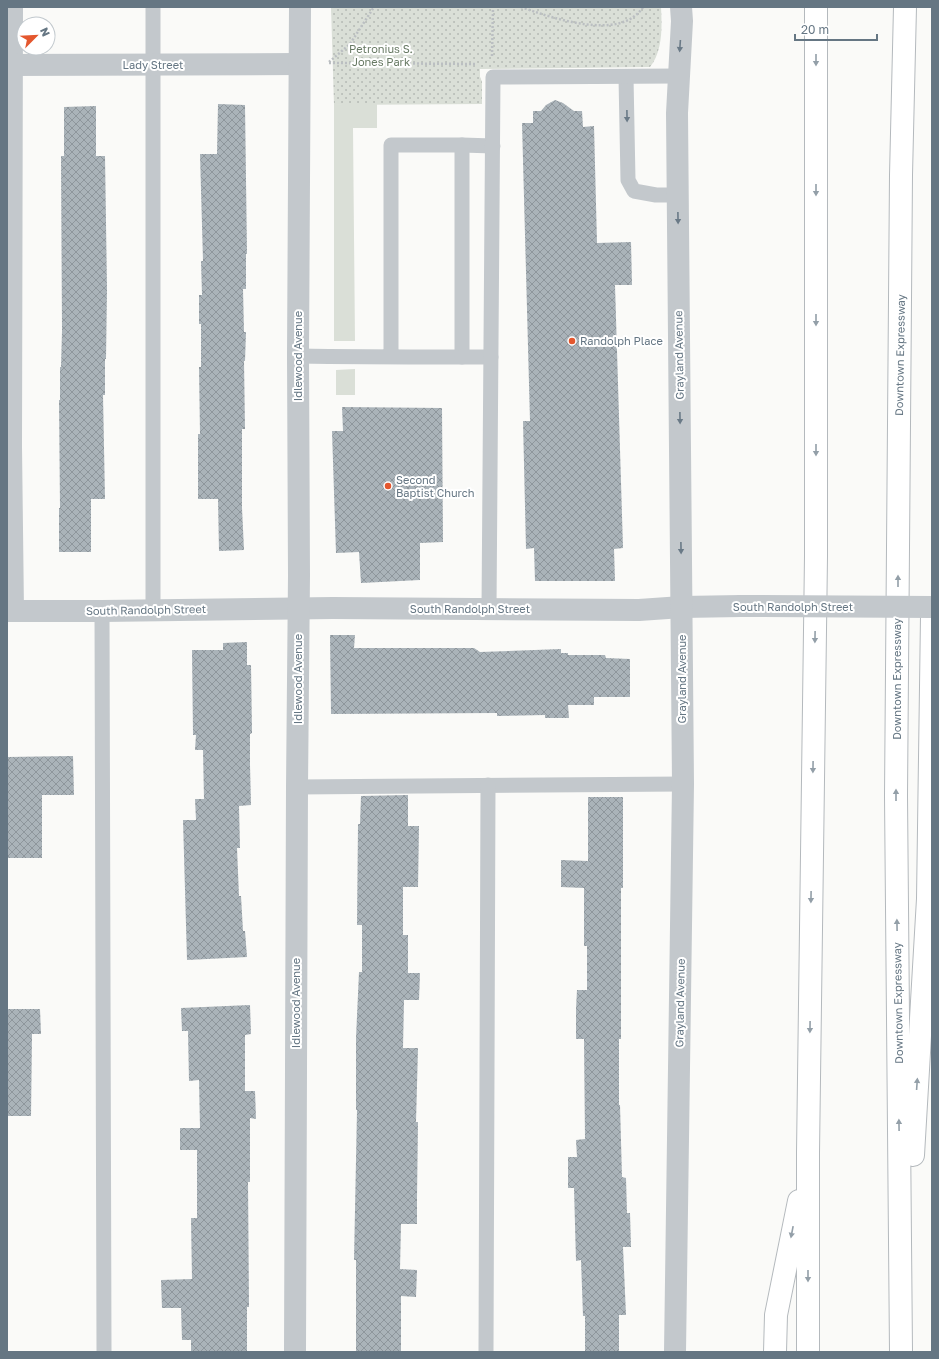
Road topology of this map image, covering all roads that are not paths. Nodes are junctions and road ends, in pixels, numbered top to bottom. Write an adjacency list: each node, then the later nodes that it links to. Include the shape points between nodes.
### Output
1 (12, 7): 8 (street)
2 (153, 7): 9 (lane)
3 (300, 7): 7 (street, Idlewood Avenue)
4 (681, 7): 10 (street, Grayland Avenue, one-way to 10)
5 (816, 7): 32 (highway, one-way to 32, via 816,556)
6 (904, 7): 33 (highway, Downtown Expressway, one-way to 6, via 896,788)
7 (299, 64): 9 (street, Lady Street); 16 (street, Idlewood Avenue)
8 (9, 65): 9 (street, Lady Street); 15 (street)
9 (153, 65): 25 (lane)
10 (678, 76): 11 (lane); 14 (street, Grayland Avenue)
11 (626, 77): 13 (lane, via 492,70); 14 (lane, one-way to 14, via 628,180 634,191 656,195)
12 (462, 145): 13 (lane); 17 (lane, via 391,145); 18 (lane)
13 (493, 146): 19 (lane)
14 (677, 194): 21 (street, Grayland Avenue, one-way to 21)
15 (9, 295): 20 (street)
16 (298, 356): 17 (lane); 22 (street, Idlewood Avenue)
17 (391, 357): 18 (lane)
18 (462, 357): 19 (lane)
19 (491, 357): 24 (lane)
20 (9, 446): 26 (street)
21 (682, 607): 23 (street, South Randolph Street, bridge); 24 (street, South Randolph Street, via 638,610); 29 (street, Grayland Avenue)
22 (298, 608): 24 (street, South Randolph Street); 25 (street, South Randolph Street); 31 (street, Idlewood Avenue)
23 (932, 608)
24 (489, 609)
25 (153, 610): 27 (street, South Randolph Street)
26 (10, 611): 27 (street, South Randolph Street)
27 (102, 611): 34 (lane)
28 (932, 616): 33 (highway, one-way to 28, via 928,899)
29 (683, 784): 30 (lane); 37 (street, Grayland Avenue)
30 (488, 785): 31 (lane); 36 (lane)
31 (297, 787): 35 (street, Idlewood Avenue)
32 (808, 1153): 38 (highway, one-way to 38, via 776,1315); 39 (highway, one-way to 39)
33 (901, 1349)
34 (104, 1352)
35 (295, 1352)
36 (486, 1352)
37 (675, 1352)
38 (775, 1352)
39 (808, 1352)

